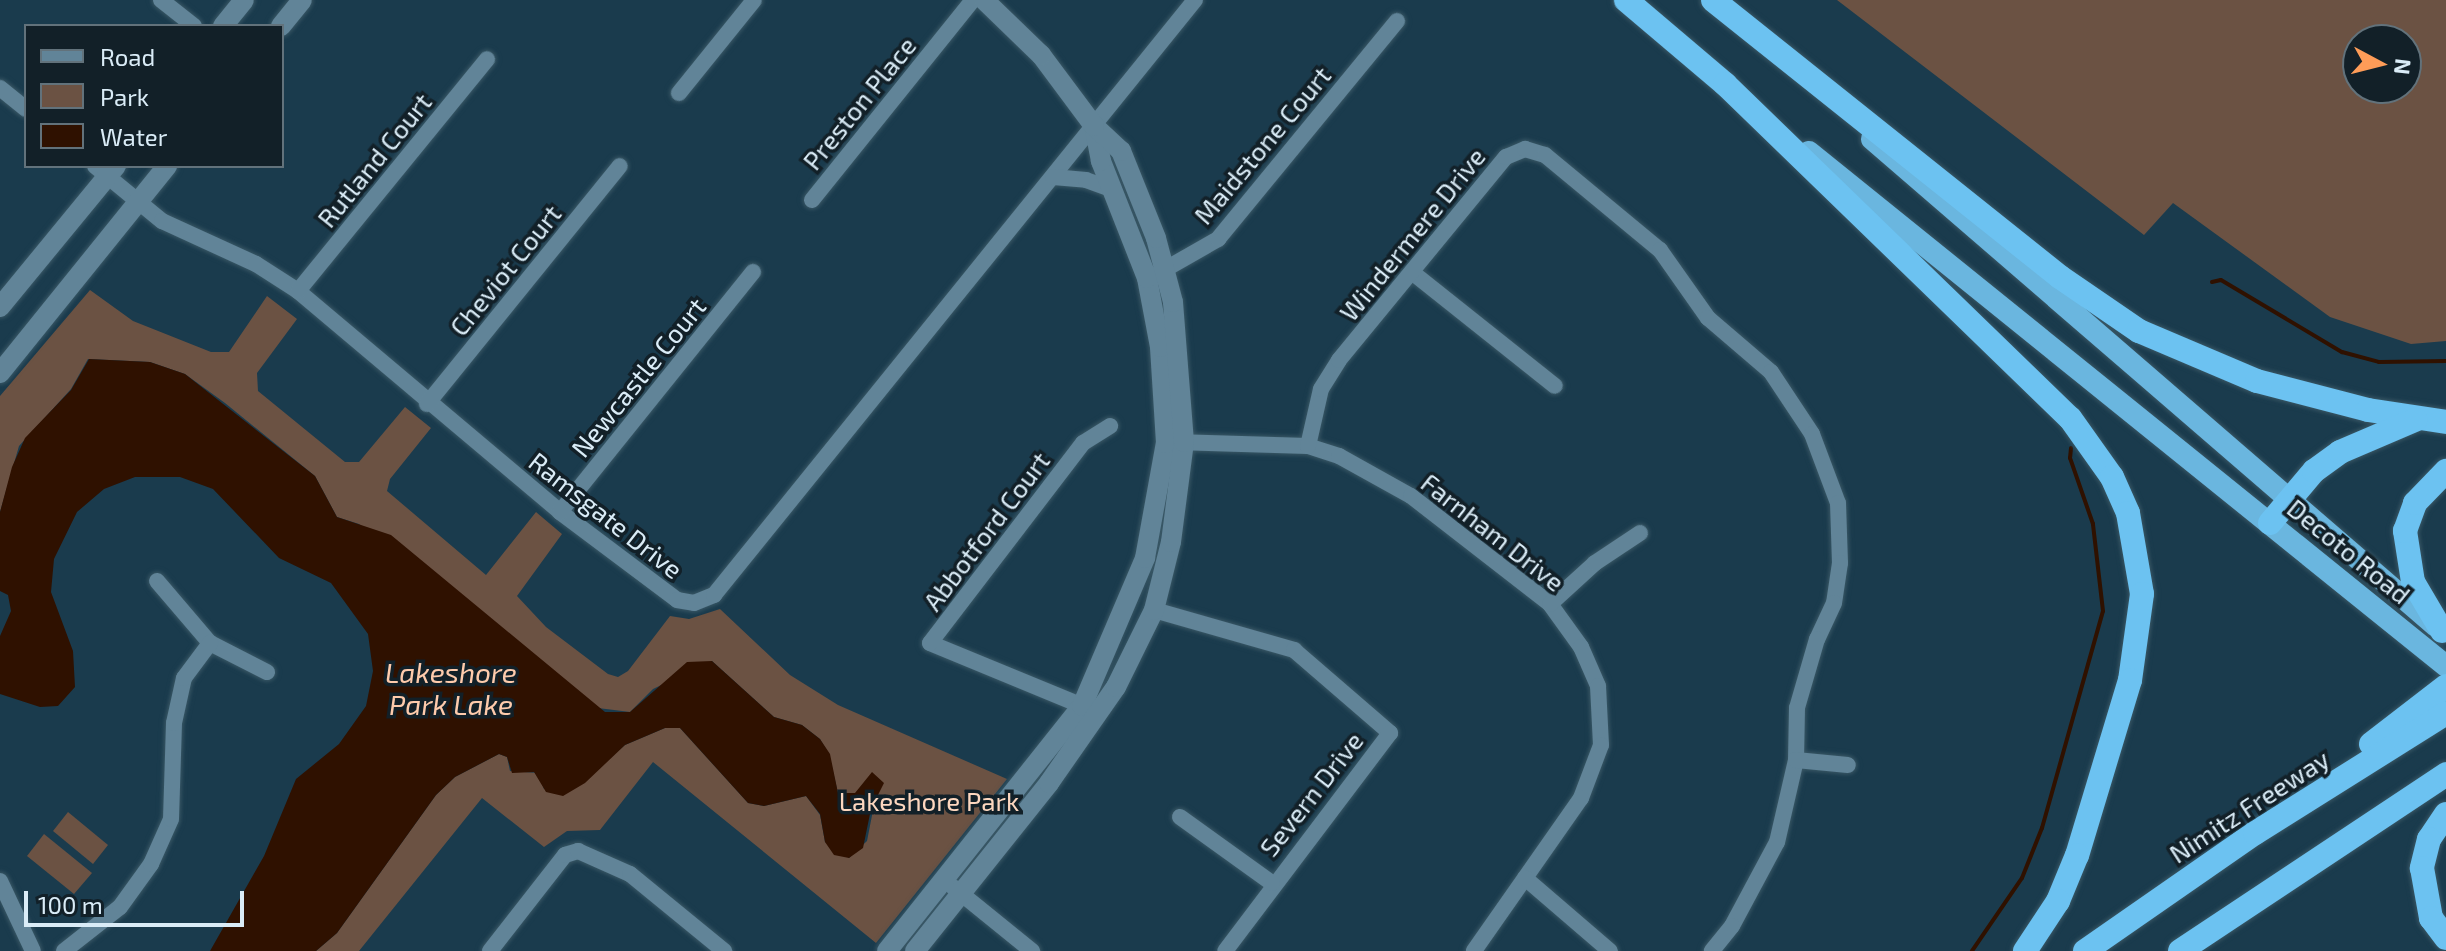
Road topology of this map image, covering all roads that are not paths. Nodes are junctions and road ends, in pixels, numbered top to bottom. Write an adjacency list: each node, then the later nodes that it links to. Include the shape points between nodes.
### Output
1 (161, 0): 11 (street)
2 (244, 0): 12 (street)
3 (302, 0): 13 (street)
4 (754, 0): 18 (street)
5 (973, 0): 26 (street, Preston Place)
6 (984, 0): 20 (street, via 1041,55)
7 (1195, 0): 20 (street, Ramsgate Drive)
8 (1626, 0): 16 (highway)
9 (1713, 0): 15 (highway)
10 (1397, 21): 30 (street, Maidstone Court, via 1218,239)
11 (191, 24)
12 (225, 24)
13 (283, 24)
14 (487, 59): 31 (street, Rutland Court)
15 (1793, 67): 36 (highway, via 1851,105 2060,277 2139,331 2257,381); 42 (highway, Decoto Road)
16 (1725, 84): 44 (highway, Decoto Road); 78 (highway, via 2070,418 2106,467 2128,513 2142,594 2130,680 2077,855 2058,901)
17 (0, 88): 19 (street)
18 (679, 93)
19 (24, 107)
20 (1094, 126): 24 (street, Ramsgate Drive); 25 (street); 30 (street, via 1121,151 1156,238)
21 (620, 166): 35 (street, Cheviot Court)
22 (165, 168): 27 (street)
23 (106, 169): 27 (street, Ramsgate Drive); 32 (street)
24 (1053, 177): 25 (street); 43 (street, Ramsgate Drive, via 714,595 694,603 677,600)
25 (1114, 190): 30 (street)
26 (812, 200)
27 (138, 202): 31 (street, Ramsgate Drive, via 162,221 256,264); 33 (street)
28 (753, 272): 43 (street, Newcastle Court)
29 (1413, 273): 34 (street); 40 (street, Windermere Drive, via 1327,379); 56 (street, Windermere Drive, via 1506,157 1535,151 1660,250 1708,318 1771,372 1812,434 1838,503 1840,563 1834,603 1817,639 1797,708)
30 (1156, 275): 39 (street, via 1181,353)
31 (298, 291): 35 (street, Ramsgate Drive)
32 (0, 307)
33 (0, 373)
34 (1555, 386)
35 (427, 404): 43 (street, Ramsgate Drive)
36 (2417, 419): 37 (highway); 42 (highway, via 2340,452)
37 (2446, 422)
38 (1110, 426): 54 (street, Abbotford Court, via 1083,443 930,643)
39 (1175, 442): 40 (street, Farnham Drive); 48 (street, via 1171,542); 54 (street, via 1145,558)
40 (1308, 446): 47 (street, Farnham Drive, via 1339,456 1411,496)
41 (2446, 471): 49 (highway, via 2415,503 2405,531 2413,582)
42 (2281, 491): 44 (highway); 49 (highway, Decoto Road)
43 (560, 512)
44 (2261, 516): 51 (highway, Decoto Road)
45 (1640, 533): 47 (street, via 1595,563)
46 (157, 581): 50 (street)
47 (1550, 604): 62 (street, Farnham Drive, via 1581,647 1598,686 1601,745 1581,798)
48 (1154, 610): 54 (street); 64 (street, Severn Drive, via 1233,628 1294,650 1390,733)
49 (2444, 633)
50 (210, 643): 52 (street); 68 (street, via 184,678 174,723 171,819 151,864 120,907)
51 (2446, 666)
52 (267, 672)
53 (2446, 686): 61 (highway)
54 (1090, 710): 65 (street)
55 (2446, 713): 61 (highway, Nimitz Freeway)
56 (1796, 760): 57 (street); 77 (street, Windermere Drive, via 1777,842 1732,926)
57 (1848, 765)
58 (2446, 774): 80 (highway)
59 (2446, 814): 66 (highway, via 2429,839 2422,868 2431,918)
60 (1180, 817): 64 (street)
61 (2255, 833): 79 (highway, Nimitz Freeway)
62 (1525, 878): 75 (street, Farnham Drive); 76 (street)
63 (0, 881): 67 (street)
64 (1272, 883): 74 (street, Severn Drive)
65 (953, 887): 71 (street); 72 (street); 73 (street)
66 (2446, 938)
67 (33, 951)
68 (64, 951)
69 (490, 951): 70 (street, via 565,855 578,851 630,874)
70 (724, 951)
71 (887, 951)
72 (915, 951)
73 (1032, 951)
74 (1225, 951)
75 (1474, 951)
76 (1610, 951)
77 (1712, 951)
78 (2025, 951)
79 (2085, 951)
80 (2180, 951)

